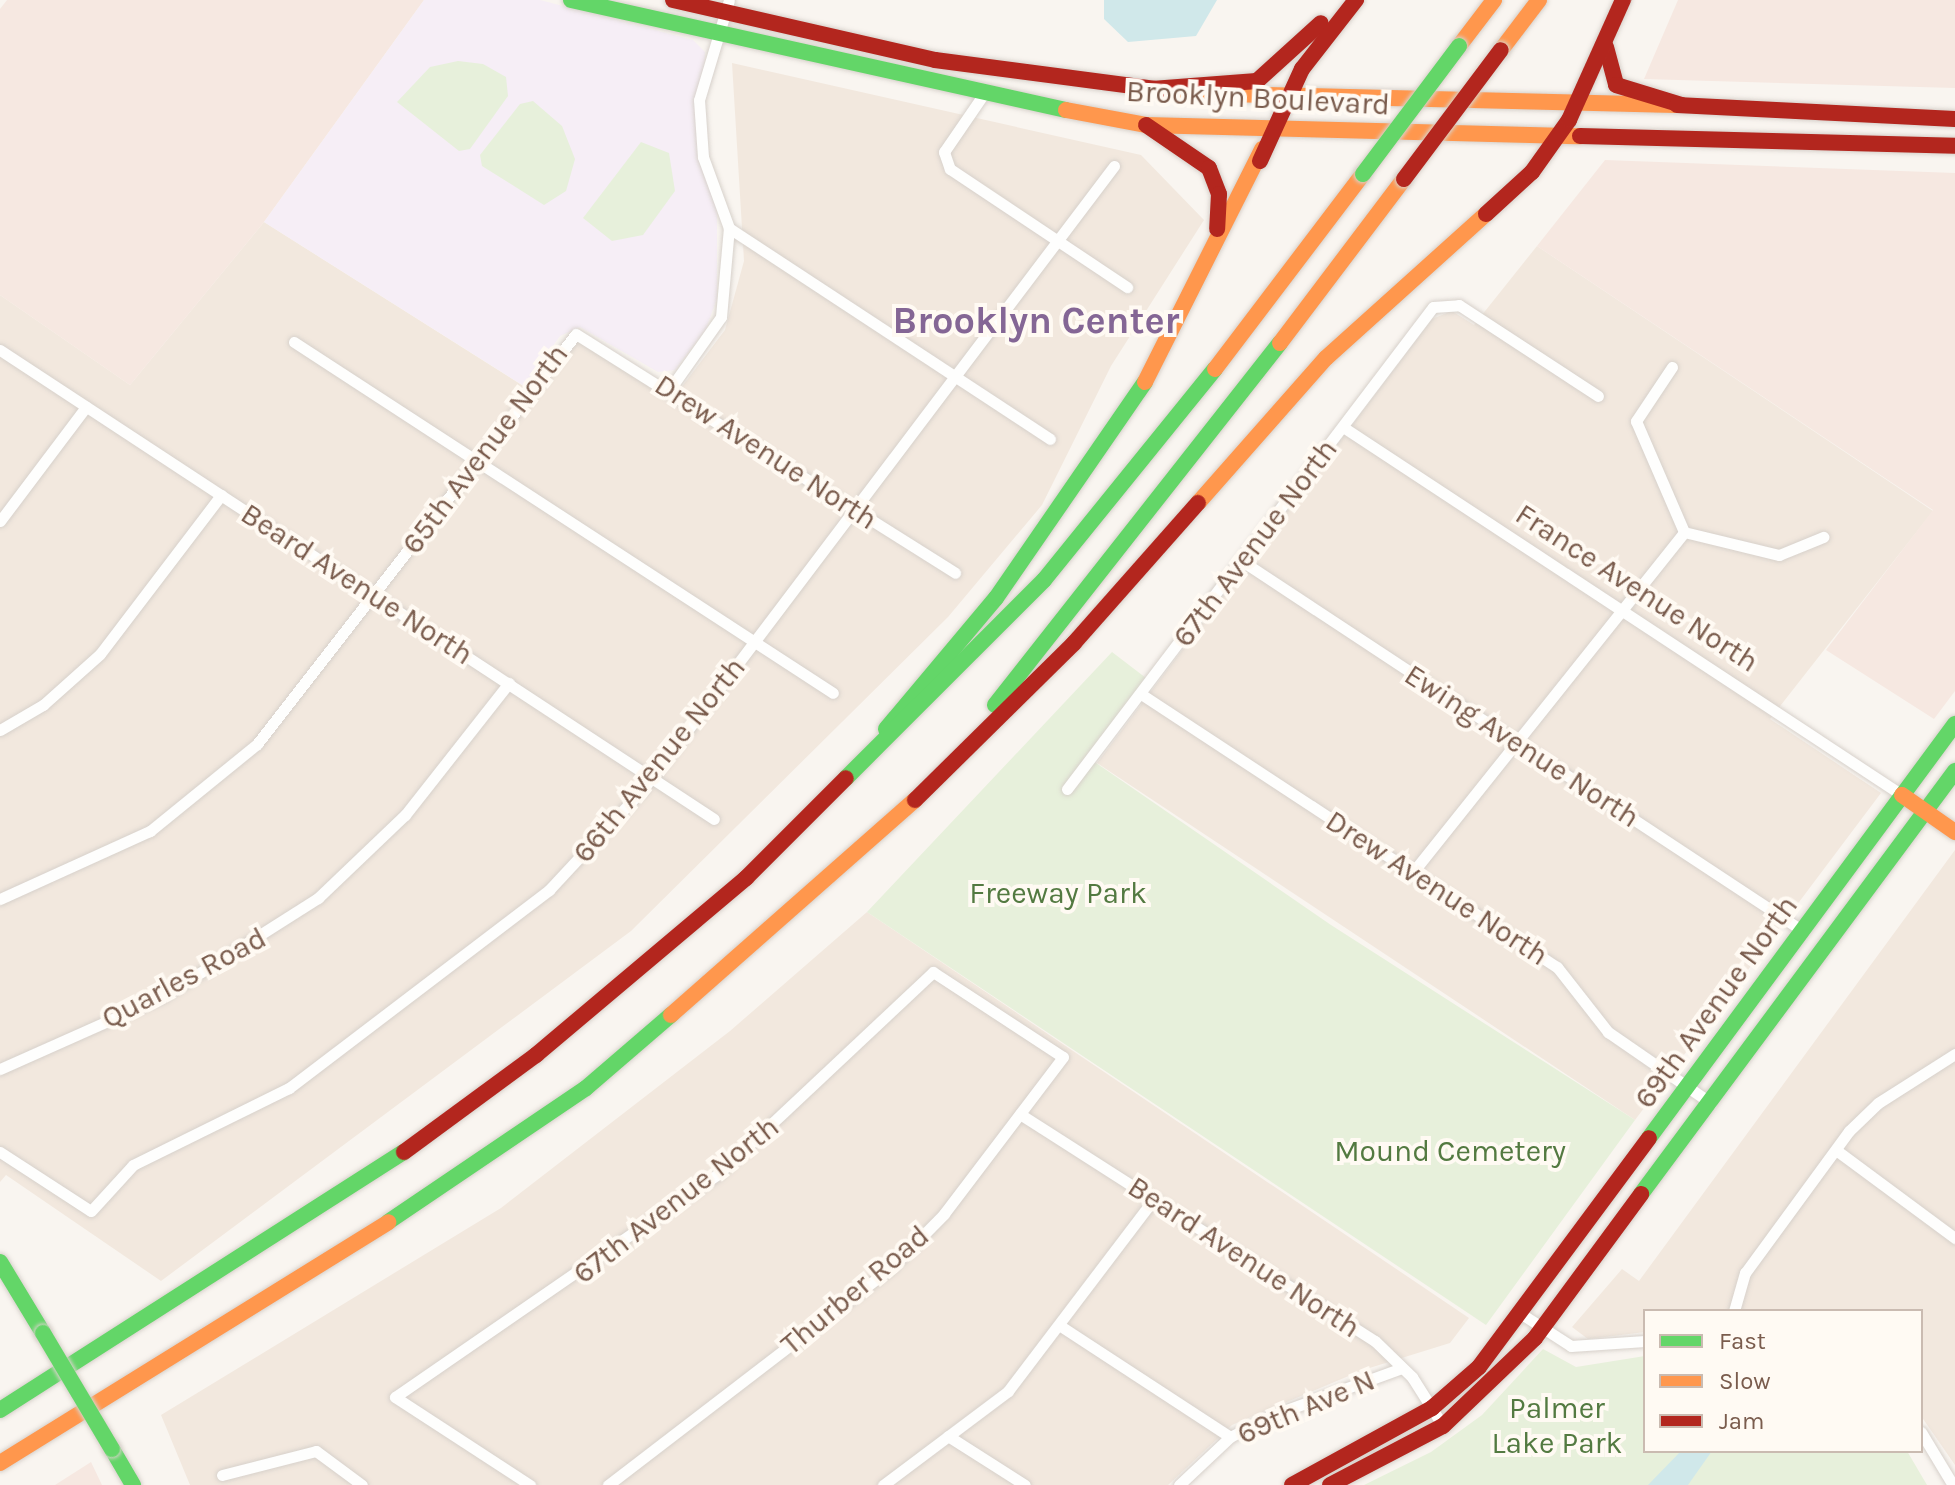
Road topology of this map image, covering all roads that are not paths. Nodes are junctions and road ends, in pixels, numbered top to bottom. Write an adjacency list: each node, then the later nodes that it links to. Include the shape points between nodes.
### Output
1 (571, 0): 10 (main road, Brooklyn Boulevard)
2 (673, 0): 8 (main road, Brooklyn Boulevard)
3 (1344, 0): 11 (main road, via 1257,81)
4 (1356, 0): 13 (main road)
5 (1494, 0): 61 (main road, bridge, via 1096,520 953,678)
6 (1539, 0): 64 (main road, bridge, via 1043,651)
7 (1623, 0): 9 (main road)
8 (728, 6): 10 (street); 11 (main road, Brooklyn Boulevard, via 935,60)
9 (1608, 32): 14 (main road); 15 (main road, via 1604,62 1616,85)
10 (719, 35): 12 (main road, Brooklyn Boulevard); 23 (street, via 699,100 699,129)
11 (1152, 89): 13 (main road, Brooklyn Boulevard)
12 (983, 95): 17 (main road, Brooklyn Boulevard); 24 (street, via 945,160)
13 (1286, 97): 14 (main road, Brooklyn Boulevard); 18 (main road)
14 (1577, 100): 15 (main road, Brooklyn Boulevard); 19 (main road)
15 (1682, 105): 16 (main road, Brooklyn Boulevard)
16 (1955, 119)
17 (1146, 125): 18 (main road, Brooklyn Boulevard); 25 (main road, via 1196,155 1213,175 1219,206)
18 (1268, 131): 19 (main road, Brooklyn Boulevard); 21 (main road)
19 (1560, 135): 20 (main road, Brooklyn Boulevard); 64 (main road, via 1505,199 1326,358 983,736)
20 (1955, 146)
21 (1262, 149): 25 (main road); 38 (main road, via 1255,188 1178,354 1113,450)
22 (1114, 166): 24 (street, 66th Avenue North)
23 (729, 228): 31 (street); 32 (street, via 721,317)
24 (1057, 242): 26 (street); 31 (street, 66th Avenue North)
25 (1212, 251): 38 (main road, via 1159,360)
26 (1127, 287)
27 (576, 334): 32 (street, Drew Avenue North); 37 (street, 65th Avenue North)
28 (294, 342): 37 (street)
29 (0, 350): 34 (street, Beard Avenue North)
30 (1672, 367): 42 (street, via 1636,421)
31 (955, 376): 36 (street); 40 (street, 66th Avenue North)
32 (670, 389): 40 (street, Drew Avenue North)
33 (1598, 396): 35 (street, 67th Avenue North, via 1446,301 1433,307)
34 (86, 407): 39 (street, Beard Avenue North); 41 (street)
35 (1343, 427): 44 (street, 67th Avenue North); 47 (street, France Avenue North)
36 (1050, 439)
37 (473, 461): 46 (street, 65th Avenue North); 48 (street)
38 (1085, 474): 61 (main road, via 980,619)
39 (221, 495): 46 (street, Beard Avenue North); 53 (street, via 100,654 43,705)
40 (854, 509): 45 (street, Drew Avenue North); 48 (street, 66th Avenue North)
41 (0, 521)
42 (1684, 532): 43 (street, via 1779,555); 47 (street)
43 (1823, 537)
44 (1242, 561): 51 (street, 67th Avenue North); 54 (street, Ewing Avenue North)
45 (955, 573)
46 (374, 595): 49 (street, Beard Avenue North); 65 (street, 65th Avenue North, via 287,710 227,773 139,837)
47 (1617, 609): 54 (street); 58 (street, France Avenue North)
48 (754, 642): 50 (street); 56 (street, 66th Avenue North)
49 (509, 683): 56 (street, Beard Avenue North); 69 (street, Quarles Road, via 405,815 318,898 162,997)
50 (833, 693)
51 (1141, 694): 57 (street, 67th Avenue North); 63 (street, Drew Avenue North)
52 (1955, 724): 58 (main road, 69th Avenue North)
53 (0, 730)
54 (1517, 741): 63 (street); 66 (street, Ewing Avenue North)
55 (1955, 771): 59 (main road, 69th Avenue North)
56 (652, 777): 60 (street, Beard Avenue North); 74 (street, 66th Avenue North, via 583,859 513,919 289,1088 133,1165 91,1211)
57 (1067, 789)
58 (1902, 795): 59 (main road); 66 (main road, 69th Avenue North)
59 (1926, 811): 62 (main road); 71 (main road, 69th Avenue North)
60 (714, 819)
61 (802, 826): 85 (main road, via 648,964 419,1142 186,1299)
62 (1955, 832)
63 (1413, 872): 70 (street, Drew Avenue North, via 1570,977 1608,1032)
64 (820, 887): 90 (main road, via 644,1043 514,1140)
65 (0, 899)
66 (1803, 931): 70 (main road, 69th Avenue North)
67 (1955, 1054): 73 (street, via 1878,1103)
68 (1063, 1057): 72 (street, Thurber Road); 94 (street, 67th Avenue North, via 933,972 718,1174 395,1397)
69 (0, 1069)
70 (1689, 1087): 71 (street, Drew Avenue North); 79 (main road, 69th Avenue North)
71 (1711, 1103): 81 (main road, 69th Avenue North)
72 (1020, 1114): 75 (street, Beard Avenue North); 95 (street, Thurber Road, via 944,1214 892,1267)
73 (1836, 1150): 76 (street); 78 (street, via 1745,1273)
74 (0, 1152)
75 (1153, 1200): 80 (street); 83 (street, Beard Avenue North, via 1375,1341)
76 (1955, 1238)
77 (0, 1262): 92 (main road, bridge)
78 (1735, 1309)
79 (1523, 1315): 81 (street); 84 (main road, 69th Avenue North)
80 (1059, 1325): 88 (street, via 1008,1391); 89 (street)
81 (1541, 1328): 82 (street, via 1571,1346); 86 (main road, 69th Avenue North)
82 (1643, 1341)
83 (1402, 1368): 84 (street, Beard Avenue North); 89 (street, 69th Ave N)
84 (1432, 1408): 86 (street, Beard Avenue North); 99 (main road, 69th Avenue North)
85 (0, 1410)
86 (1443, 1426): 100 (main road, 69th Avenue North)
87 (1923, 1435): 101 (street)
88 (948, 1436): 96 (street); 97 (street)
89 (1230, 1437): 98 (street, 69th Ave N)
90 (0, 1463)
91 (222, 1475): 93 (street, via 316,1451)
92 (133, 1485)
93 (362, 1485)
94 (530, 1485)
95 (608, 1485)
96 (883, 1485)
97 (1025, 1485)
98 (1179, 1485)
99 (1292, 1485)
100 (1330, 1485)
101 (1953, 1485)

